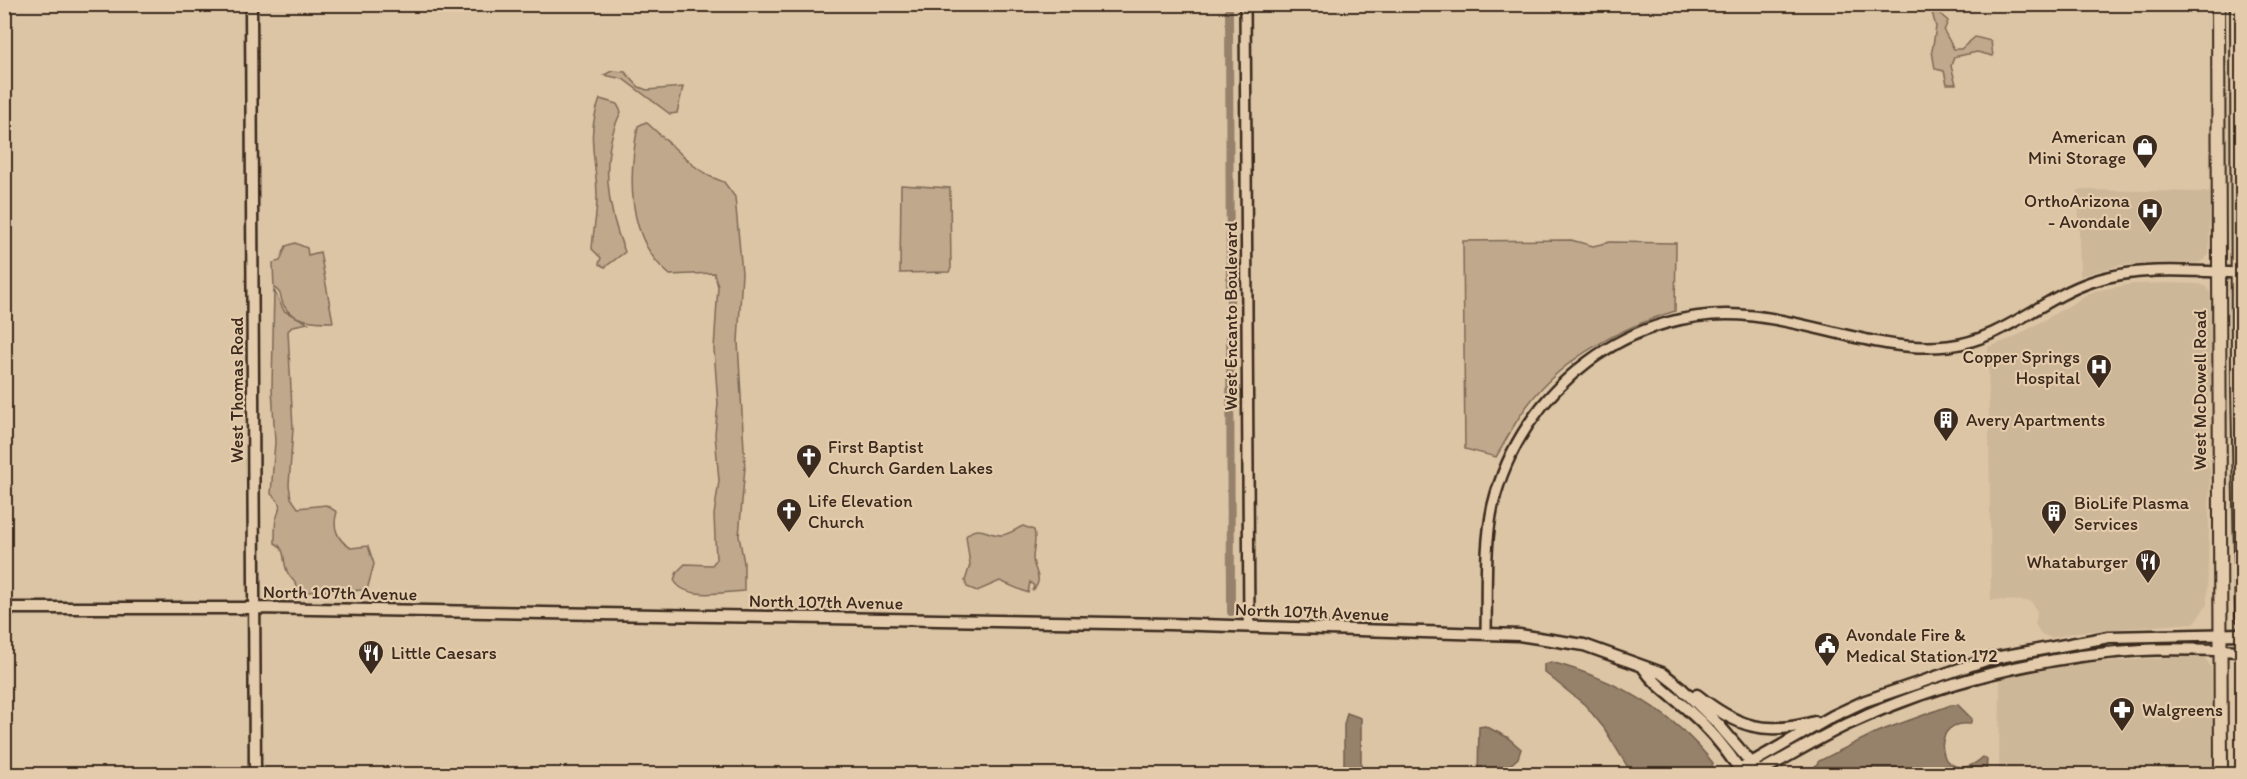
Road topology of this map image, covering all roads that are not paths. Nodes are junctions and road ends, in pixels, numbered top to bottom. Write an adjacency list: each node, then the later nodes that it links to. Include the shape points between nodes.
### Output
1 (251, 4): 8 (main road, West Thomas Road)
2 (1245, 4): 10 (street, West Encanto Boulevard)
3 (2218, 4): 5 (main road, West McDowell Road)
4 (2237, 4): 6 (main road)
5 (2218, 272): 6 (street); 11 (street, via 2155,272 2101,279 2059,297 1998,332 1947,346 1911,348 1883,344 1744,315 1689,318 1628,338 1587,360 1566,379 1516,442 1491,519); 12 (main road, West McDowell Road)
6 (2239, 273): 9 (main road)
7 (4, 608): 8 (main road, North 107th Avenue)
8 (255, 608): 10 (main road, North 107th Avenue); 23 (main road, West Thomas Road)
9 (2242, 616)
10 (1249, 626): 11 (main road, North 107th Avenue)
11 (1486, 633): 16 (main road, North 107th Avenue, via 1574,643)
12 (2218, 634): 13 (main road); 14 (main road, West McDowell Road); 18 (main road, via 2109,637 2017,653 1953,669)
13 (2242, 634)
14 (2218, 651): 15 (main road, North 107th Avenue); 19 (main road, North 107th Avenue, via 2140,650 2032,665 1956,684); 24 (main road, West McDowell Road)
15 (2242, 651)
16 (1642, 667): 17 (main road, North 107th Avenue, via 1662,673); 21 (main road, North 107th Avenue, via 1655,685 1681,704)
17 (1680, 687): 20 (main road, via 1695,693 1727,717 1750,726 1788,729); 21 (main road, North 107th Avenue)
18 (1867, 700): 19 (main road); 20 (main road)
19 (1872, 714): 22 (main road, North 107th Avenue)
20 (1833, 716): 21 (main road)
21 (1743, 769): 22 (main road, North 107th Avenue)
22 (1757, 773)
23 (255, 774)
24 (2221, 774)

